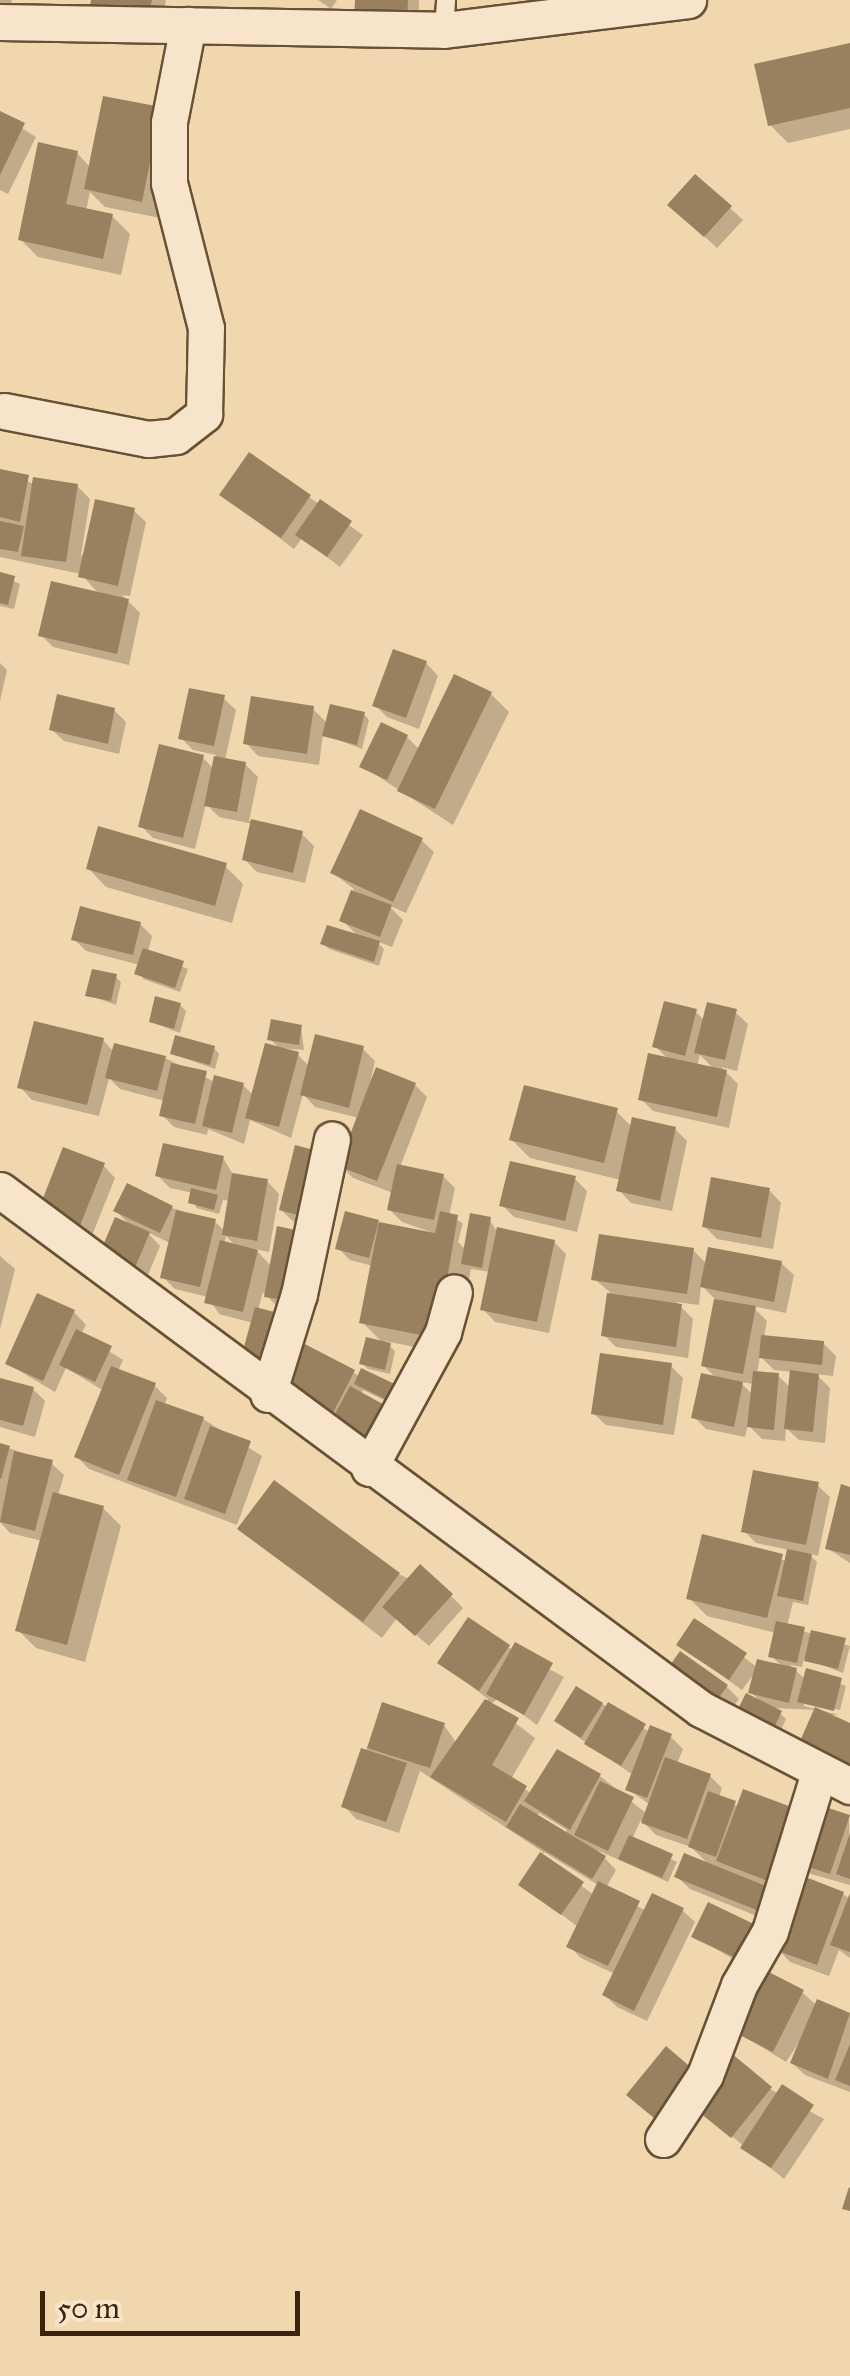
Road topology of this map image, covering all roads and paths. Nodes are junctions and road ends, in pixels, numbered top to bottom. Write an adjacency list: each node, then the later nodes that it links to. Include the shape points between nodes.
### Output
1 (688, 0): 2 (street)
2 (445, 15): 4 (street)
3 (0, 22): 4 (street)
4 (188, 25): 5 (street, via 171,106 170,183 206,328 204,414 176,436 148,438)
5 (4, 411)
6 (332, 1139): 9 (street, via 299,1294)
7 (0, 1190): 9 (street)
8 (454, 1292): 10 (street, via 443,1332)
9 (268, 1394): 10 (street)
10 (369, 1468): 11 (street, via 701,1709)
11 (835, 1780): 12 (street, via 705,2075)
12 (663, 2139)

